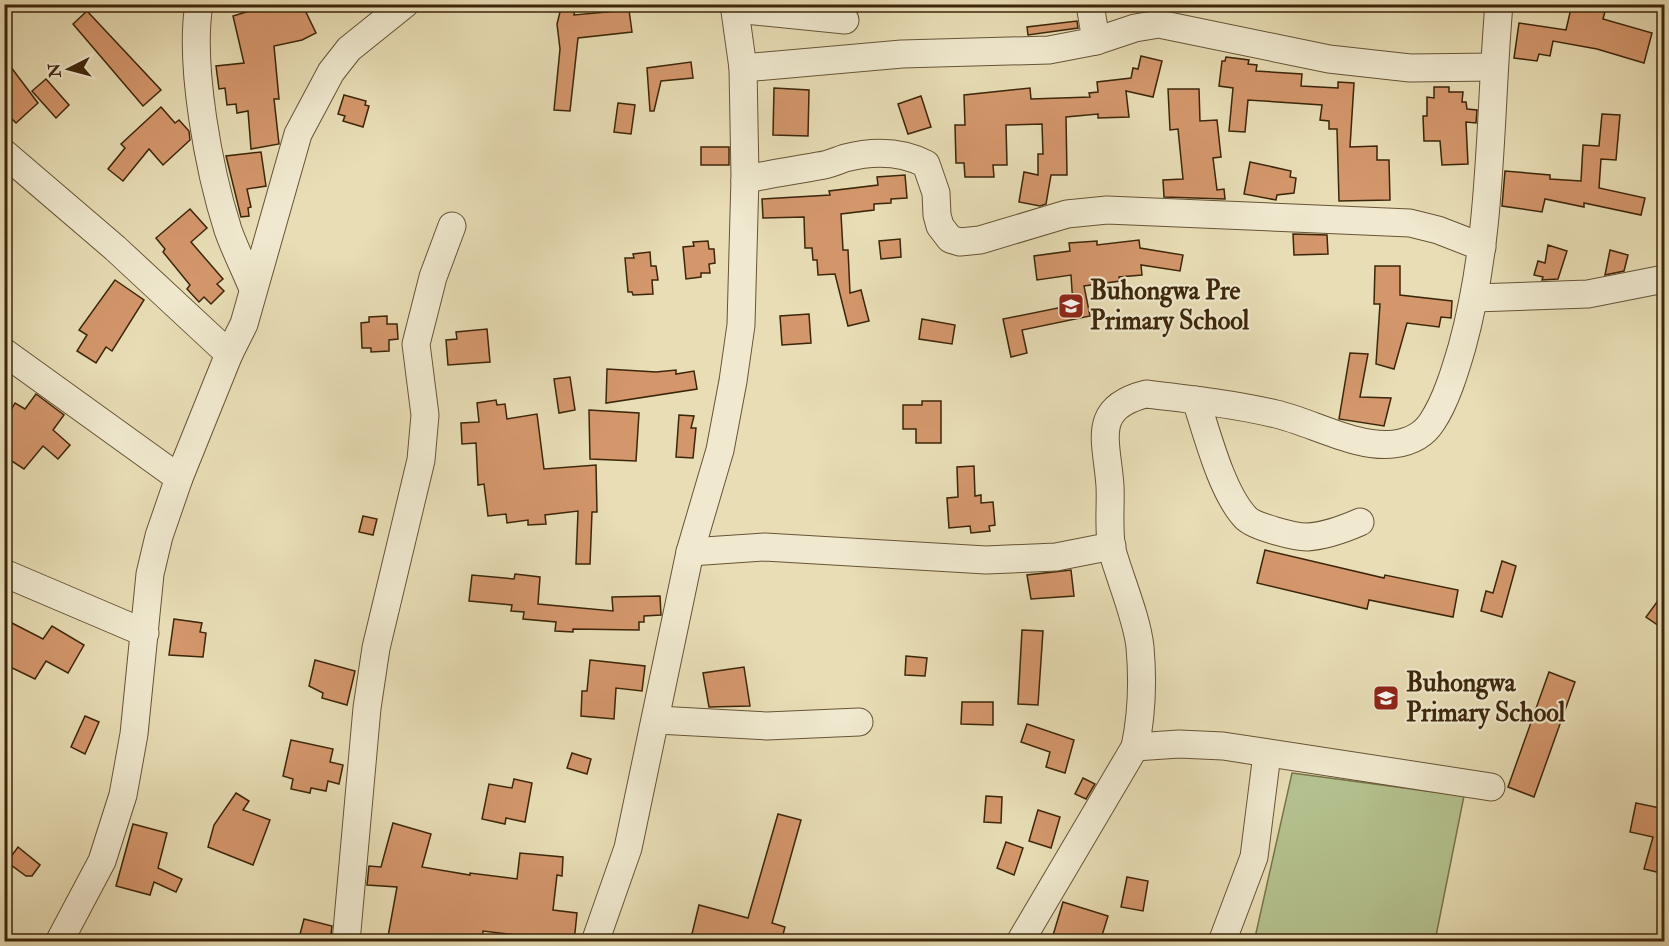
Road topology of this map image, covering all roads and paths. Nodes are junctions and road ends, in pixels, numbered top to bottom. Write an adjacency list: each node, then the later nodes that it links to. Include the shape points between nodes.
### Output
1 (199, 4): 15 (street, via 196,58 214,173 228,230)
2 (405, 4): 15 (street, via 349,49 331,72 298,134)
3 (1090, 4): 7 (street)
4 (1499, 4): 8 (street)
5 (735, 7): 6 (street); 9 (street)
6 (845, 20)
7 (1096, 41): 8 (street, via 1159,24 1329,59 1410,68); 9 (street, via 1049,50 902,54)
8 (1494, 67): 13 (street)
9 (743, 68): 11 (street)
10 (4, 153): 18 (street, via 115,248)
11 (746, 180): 13 (street, via 861,155 881,153 914,158 926,164 932,178 940,226 950,238 960,242 980,240 1067,214 1107,210 1410,223); 23 (street, via 741,325 733,381 720,450)
12 (452, 226): 32 (street, via 433,277 416,344 425,415 421,460 376,648)
13 (1482, 247): 16 (street)
14 (1665, 279): 16 (street, via 1588,294)
15 (254, 289): 18 (street, via 244,324)
16 (1475, 298): 19 (street, via 1455,371 1432,422 1410,441 1391,445 1366,442 1277,414)
17 (4, 352): 20 (street)
18 (229, 354): 20 (street)
19 (1196, 400): 21 (street, via 1221,476 1246,519 1259,526 1307,537); 22 (street, via 1146,394 1125,400 1112,411 1105,431)
20 (179, 478): 25 (street, via 150,574)
21 (1360, 522)
22 (1112, 546): 23 (street, via 1056,557 986,560 765,547); 28 (street, via 1139,645 1142,714)
23 (690, 552): 26 (street)
24 (4, 573): 25 (street)
25 (145, 633): 31 (street, via 123,795 102,861)
26 (657, 720): 27 (street, via 767,726); 33 (street, via 628,848)
27 (859, 722)
28 (1136, 747): 29 (street, via 1223,746); 34 (street)
29 (1267, 754): 30 (street); 35 (street, via 1254,857)
30 (1491, 787)
31 (59, 942)
32 (346, 942)
33 (595, 942)
34 (1020, 942)
35 (1222, 942)

